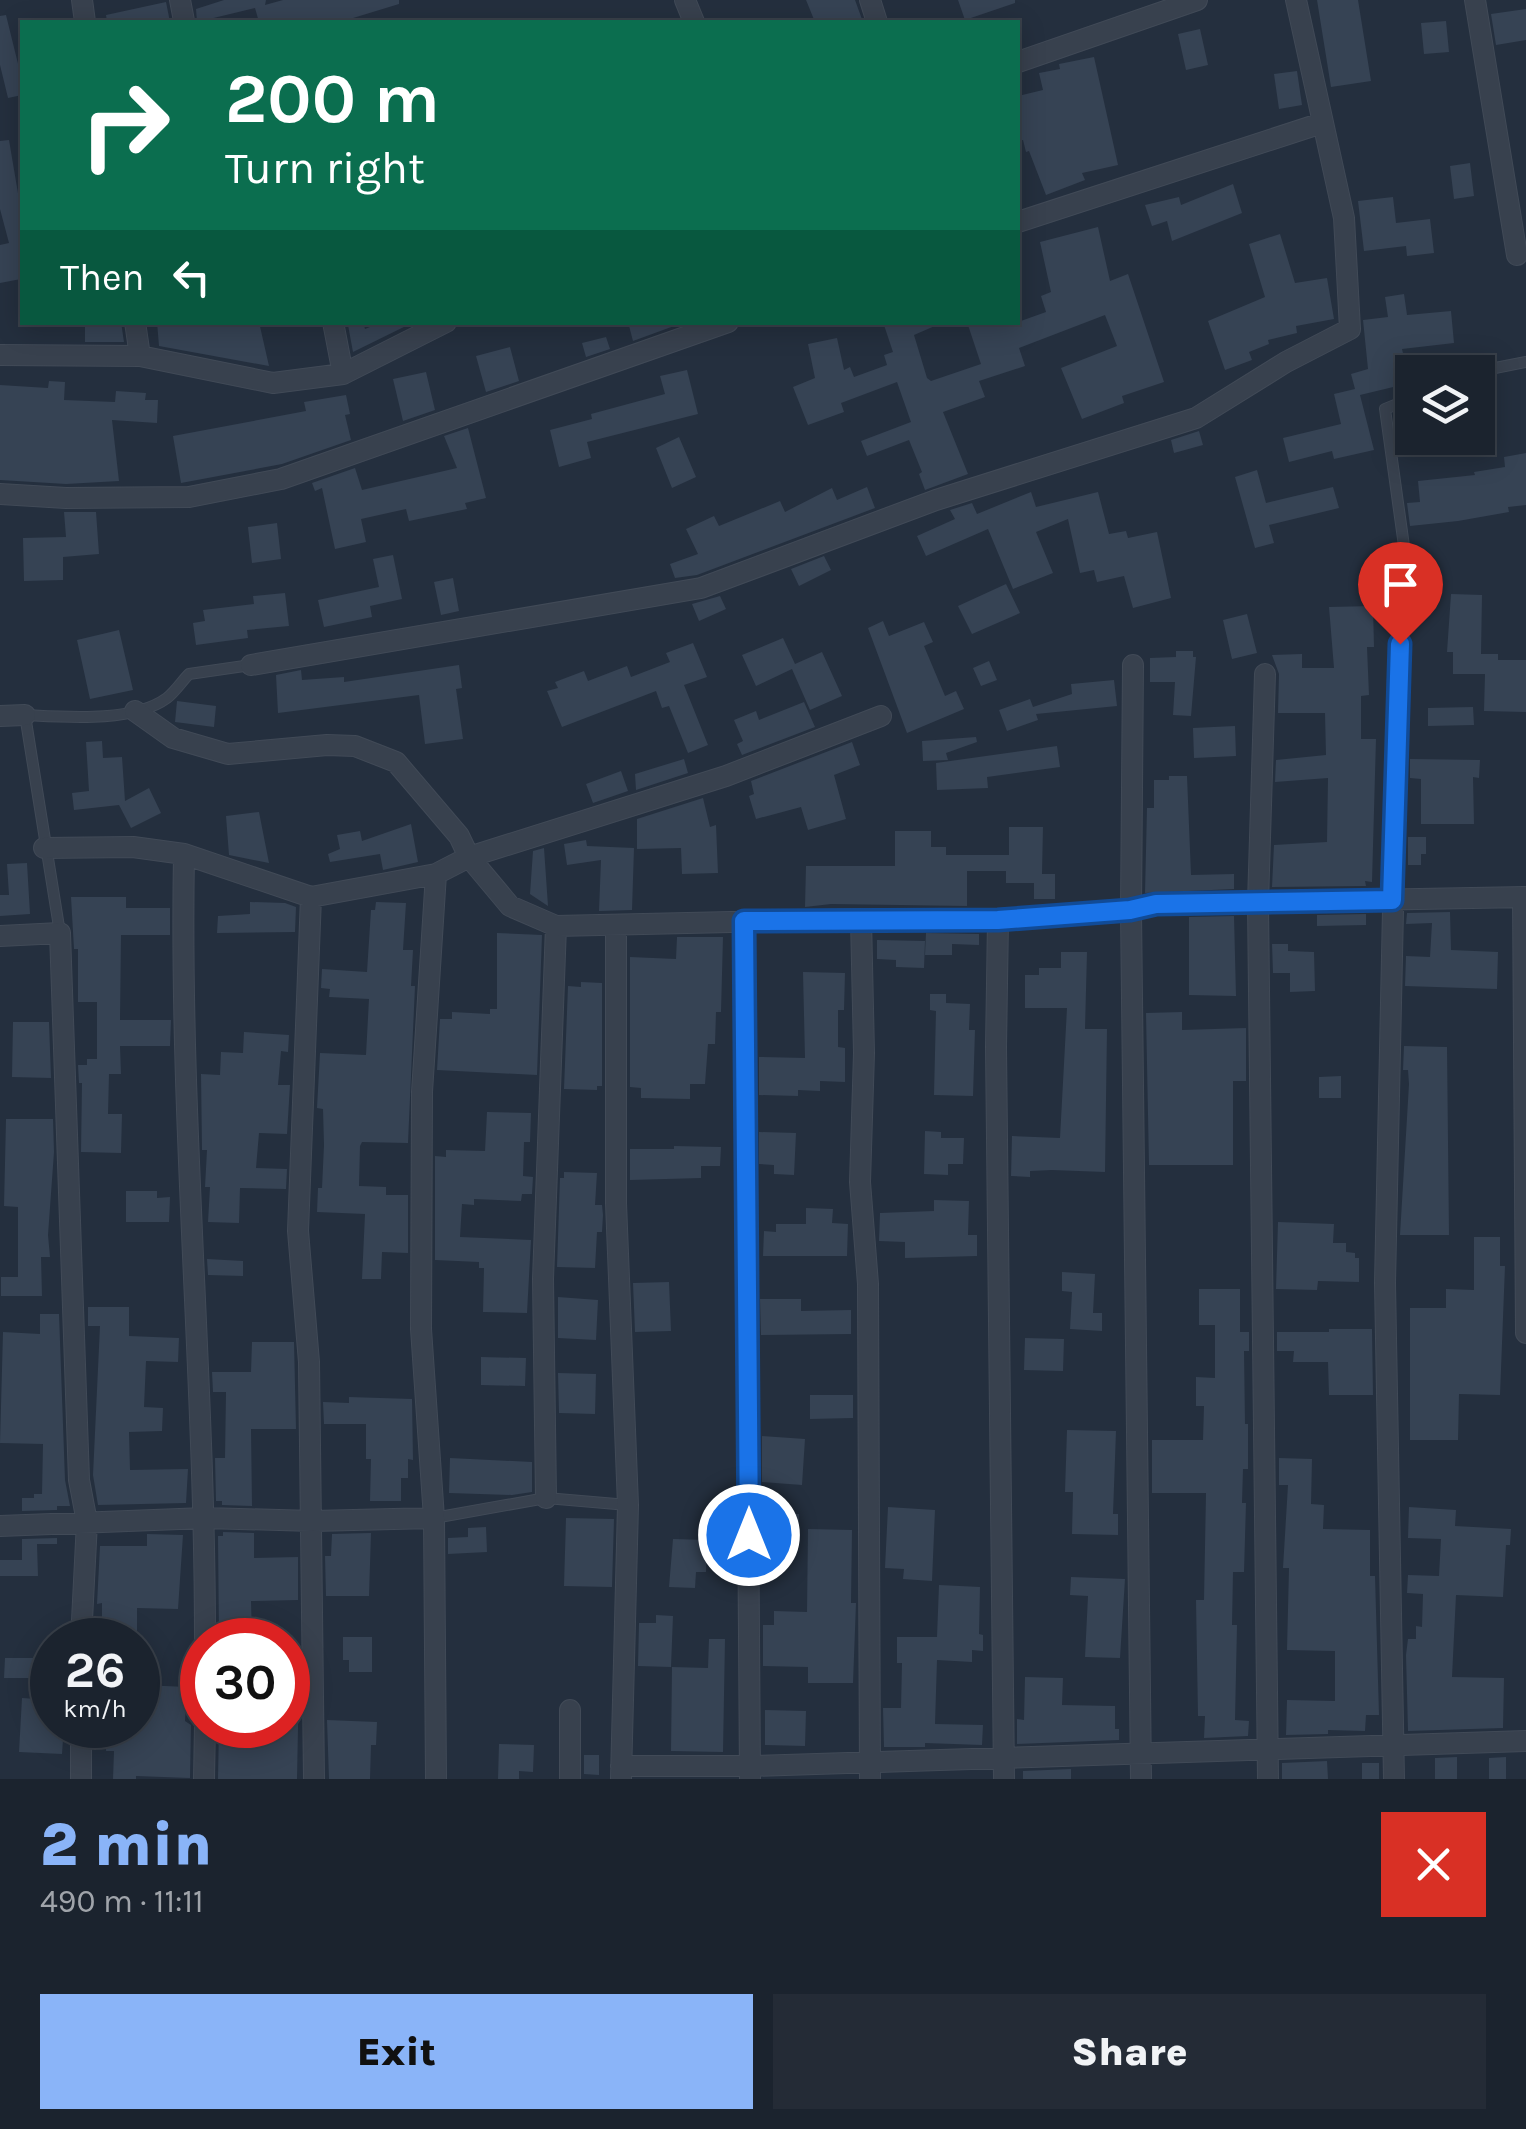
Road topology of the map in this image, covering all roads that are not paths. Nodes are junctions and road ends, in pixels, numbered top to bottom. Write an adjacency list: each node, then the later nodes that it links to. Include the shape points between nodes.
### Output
1 (1197, 0): 4 (street)
2 (1296, 0): 5 (street)
3 (1476, 0): 7 (street)
4 (1020, 61)
5 (1322, 123): 6 (street); 19 (street, via 1344,218 1350,329 1196,418 936,500 701,588)
6 (1020, 221)
7 (1517, 255)
8 (135, 325): 13 (street)
9 (333, 325): 16 (street)
10 (440, 325): 16 (street)
11 (719, 325): 18 (street, via 281,479 189,496)
12 (0, 355): 13 (street)
13 (140, 356): 16 (street, via 273,383)
14 (1526, 362): 15 (lane)
15 (1495, 368)
16 (343, 374)
17 (1395, 405): 22 (lane, via 1385,409 1404,546)
18 (0, 494)
19 (251, 665): 23 (lane, via 189,674 166,698)
20 (1133, 665): 35 (street)
21 (1265, 674): 34 (street)
22 (1398, 676): 33 (street)
23 (135, 710): 24 (lane, via 84,718); 29 (street, via 173,738 228,754 341,745 396,762)
24 (25, 714): 25 (street); 27 (lane)
25 (0, 716)
26 (881, 716): 29 (street, via 726,776)
27 (44, 848): 28 (street); 41 (lane)
28 (184, 854): 31 (street); 46 (street, via 186,1146)
29 (469, 857): 30 (street); 40 (street, via 510,906)
30 (436, 874): 31 (street); 47 (street, via 422,1092 421,1290)
31 (311, 897): 48 (street, via 298,1230)
32 (1524, 897): 33 (street); 43 (street)
33 (1392, 900): 34 (street); 55 (street, via 1385,1283)
34 (1258, 903): 35 (street); 58 (street)
35 (1130, 910): 37 (street); 59 (street)
36 (862, 919): 37 (street); 38 (street); 61 (street)
37 (998, 920): 60 (street)
38 (744, 921): 39 (street); 63 (street)
39 (616, 925): 40 (street); 45 (street, via 616,1203)
40 (556, 926): 44 (street, via 542,1280)
41 (60, 933): 42 (street); 49 (street, via 79,1480)
42 (0, 936)
43 (1526, 1333)
44 (546, 1498): 45 (lane); 47 (lane)
45 (628, 1505): 62 (street)
46 (205, 1518): 48 (street); 49 (street); 52 (street)
47 (434, 1518): 48 (street); 67 (street)
48 (313, 1521): 66 (street)
49 (87, 1522): 50 (street); 51 (street)
50 (0, 1526)
51 (82, 1618)
52 (205, 1618)
53 (570, 1710): 68 (street)
54 (1526, 1741): 55 (street)
55 (1393, 1746): 58 (street); 72 (street)
56 (81, 1748): 64 (street)
57 (204, 1748): 65 (street)
58 (1268, 1750): 59 (street); 71 (street)
59 (1142, 1754): 60 (street); 70 (street)
60 (1004, 1756): 61 (street); 69 (street)
61 (870, 1770): 63 (street)
62 (621, 1772): 63 (street)
63 (750, 1772)
64 (82, 1779)
65 (204, 1779)
66 (314, 1779)
67 (436, 1779)
68 (570, 1779)
69 (1004, 1779)
70 (1141, 1779)
71 (1268, 1779)
72 (1394, 1779)

